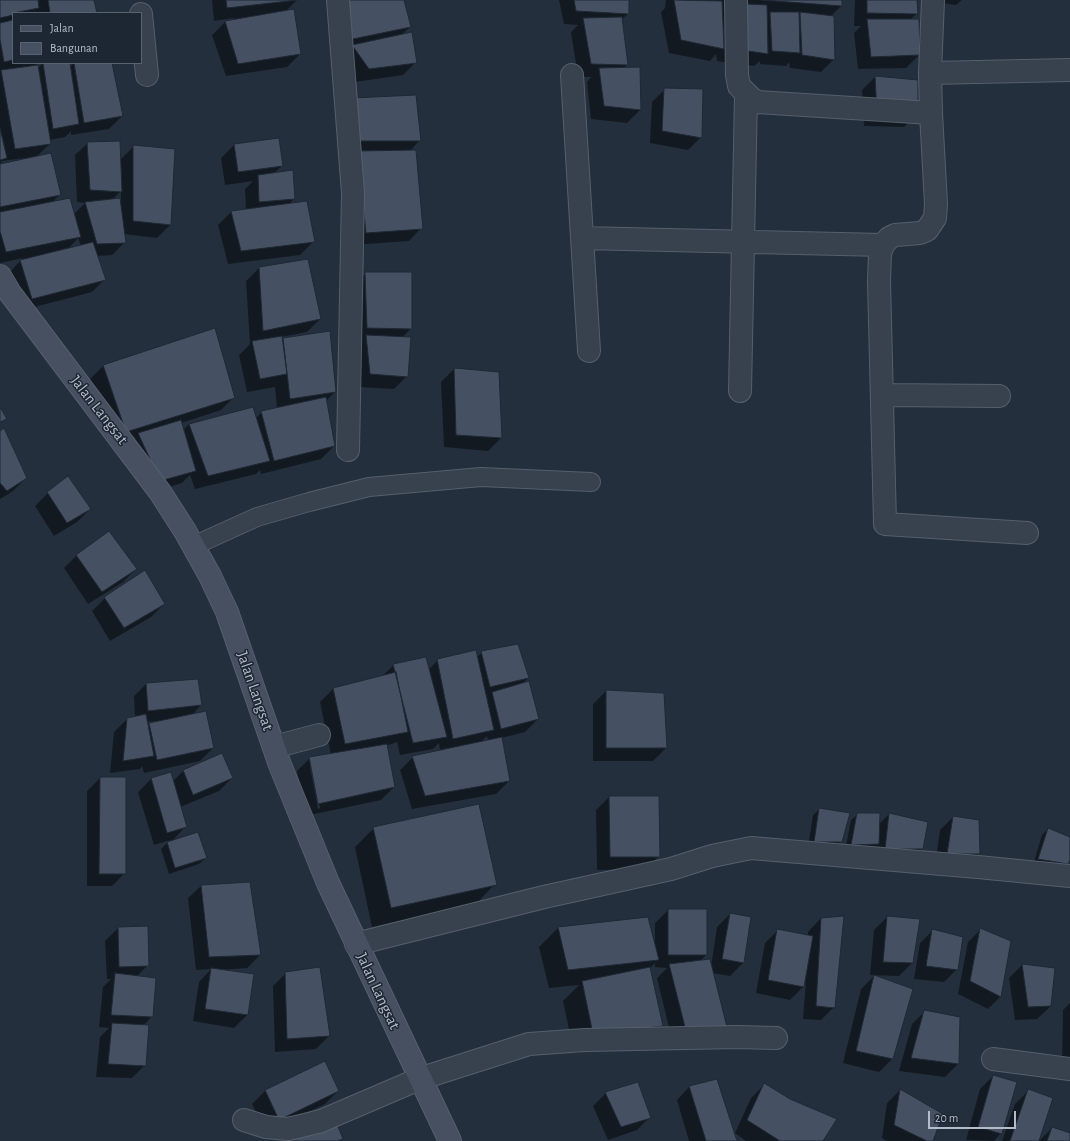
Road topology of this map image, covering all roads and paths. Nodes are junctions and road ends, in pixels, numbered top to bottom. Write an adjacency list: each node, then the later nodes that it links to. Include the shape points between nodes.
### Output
1 (140, 0): 5 (street)
2 (338, 0): 21 (street, via 353,193)
3 (736, 0): 11 (street, via 737,75 739,86)
4 (933, 0): 8 (street)
5 (141, 12)
6 (142, 23): 9 (street)
7 (1070, 70): 8 (street)
8 (930, 73): 12 (street)
9 (147, 75)
10 (572, 75): 13 (street)
11 (746, 95): 12 (street, via 757,102); 14 (street)
12 (931, 112): 15 (street, via 935,218 927,230 895,235)
13 (582, 238): 14 (street); 17 (street)
14 (743, 242): 15 (street); 18 (street)
15 (883, 245): 19 (street, via 880,254 879,282)
16 (0, 276): 24 (street, Jalan Langsat, via 43,338 160,492)
17 (589, 351)
18 (740, 391)
19 (882, 395): 20 (street); 23 (street, via 885,524)
20 (999, 396)
21 (348, 450)
22 (590, 482): 24 (lane, via 481,476 369,487 257,517)
23 (1027, 533)
24 (193, 546): 26 (street, Jalan Langsat, via 226,612)
25 (319, 735): 26 (street)
26 (274, 747): 28 (street, Jalan Langsat, via 328,883)
27 (1070, 876): 28 (street, via 751,848 544,896)
28 (356, 944): 32 (street, Jalan Langsat)
29 (776, 1038): 32 (street, via 693,1037 529,1044)
30 (993, 1059): 31 (street)
31 (1070, 1069)
32 (419, 1079): 33 (street, via 321,1121 288,1129 266,1127); 34 (street, Jalan Langsat)
33 (244, 1120)
34 (450, 1141)

